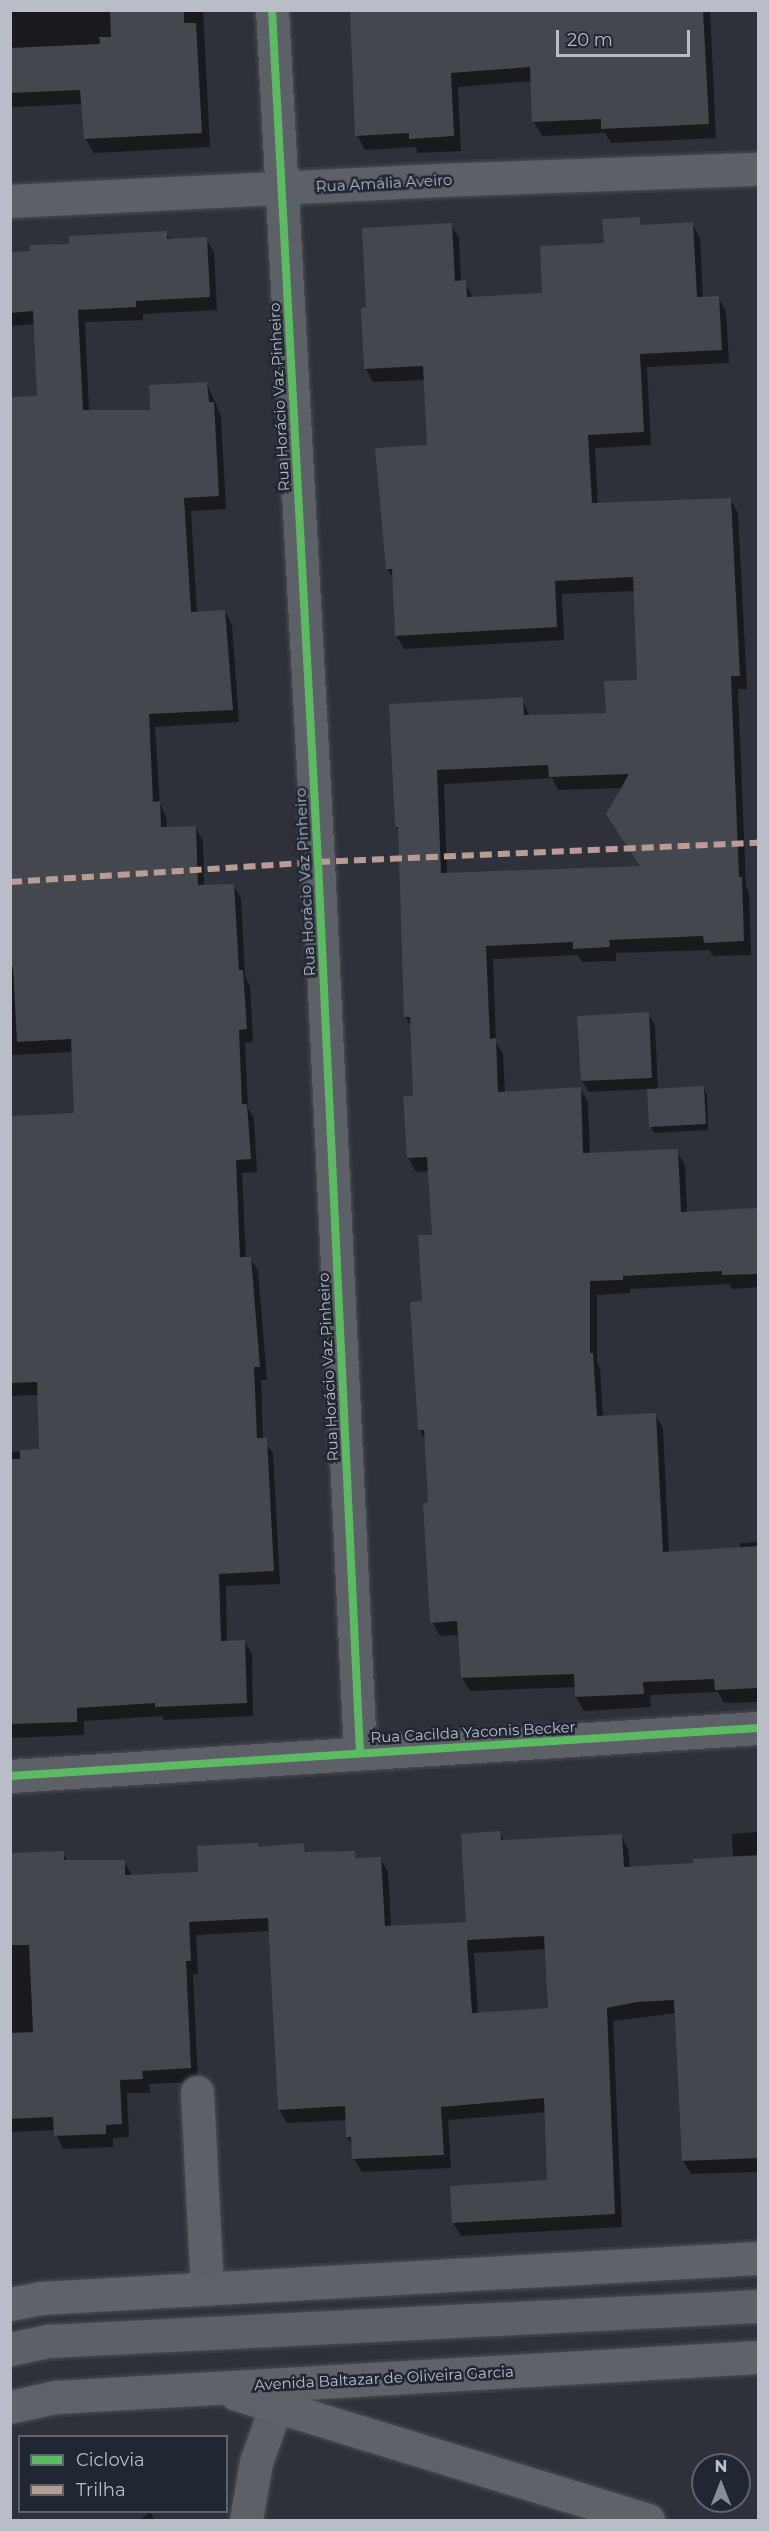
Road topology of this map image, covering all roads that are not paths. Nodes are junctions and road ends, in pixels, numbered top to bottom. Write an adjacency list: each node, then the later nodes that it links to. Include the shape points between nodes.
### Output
1 (272, 10): 3 (street, Rua Horácio Vaz Pinheiro)
2 (759, 169): 3 (street, Rua Amália Aveiro)
3 (282, 188): 4 (street, Rua Amália Aveiro); 6 (street, Rua Horácio Vaz Pinheiro)
4 (10, 201)
5 (759, 1728): 6 (street, Rua Cacilda Yaconis Becker)
6 (360, 1752): 7 (street, Rua Cacilda Yaconis Becker)
7 (10, 1776)
8 (197, 2092): 10 (street)
9 (759, 2258): 10 (main road)
10 (207, 2289): 11 (main road, via 40,2298)
11 (10, 2304)
12 (759, 2306): 13 (street, via 47,2341)
13 (10, 2349)
14 (759, 2357): 15 (main road, Avenida Baltazar de Oliveira Garcia)
15 (214, 2387): 16 (main road); 17 (main road, Avenida Baltazar de Oliveira Garcia, via 56,2397)
16 (276, 2406): 18 (street, via 256,2462); 19 (main road)
17 (10, 2407)
18 (246, 2520)
19 (648, 2520)

